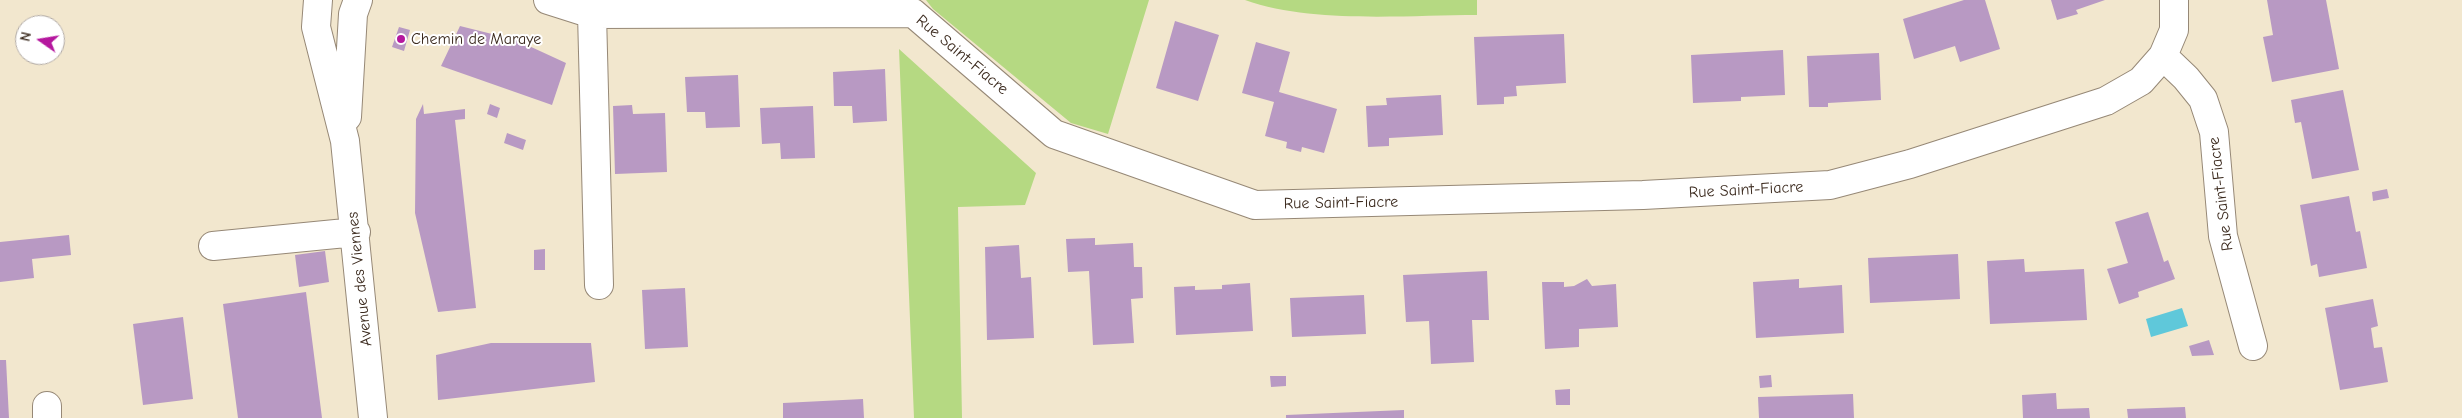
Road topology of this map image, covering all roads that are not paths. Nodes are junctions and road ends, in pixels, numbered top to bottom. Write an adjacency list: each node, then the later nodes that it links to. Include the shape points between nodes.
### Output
1 (318, 0): 7 (street, Avenue des Viennes, via 316,27)
2 (358, 0): 7 (street, Avenue des Viennes, via 353,14)
3 (548, 0): 5 (street, Rue Saint-Fiacre)
4 (2174, 0): 6 (street, Rue Saint-Fiacre, via 2174,30)
5 (592, 14): 6 (street, Rue Saint-Fiacre, via 913,13 1054,134 1255,205 1643,195 1830,185 1910,164 2106,101 2141,81); 10 (street)
6 (2163, 56): 11 (street, Rue Saint-Fiacre, via 2203,99 2214,132 2223,236)
7 (345, 141): 8 (street, Avenue des Viennes)
8 (356, 232): 9 (street); 12 (street, Avenue des Viennes)
9 (213, 246)
10 (599, 285)
11 (2253, 346)
12 (373, 418)

